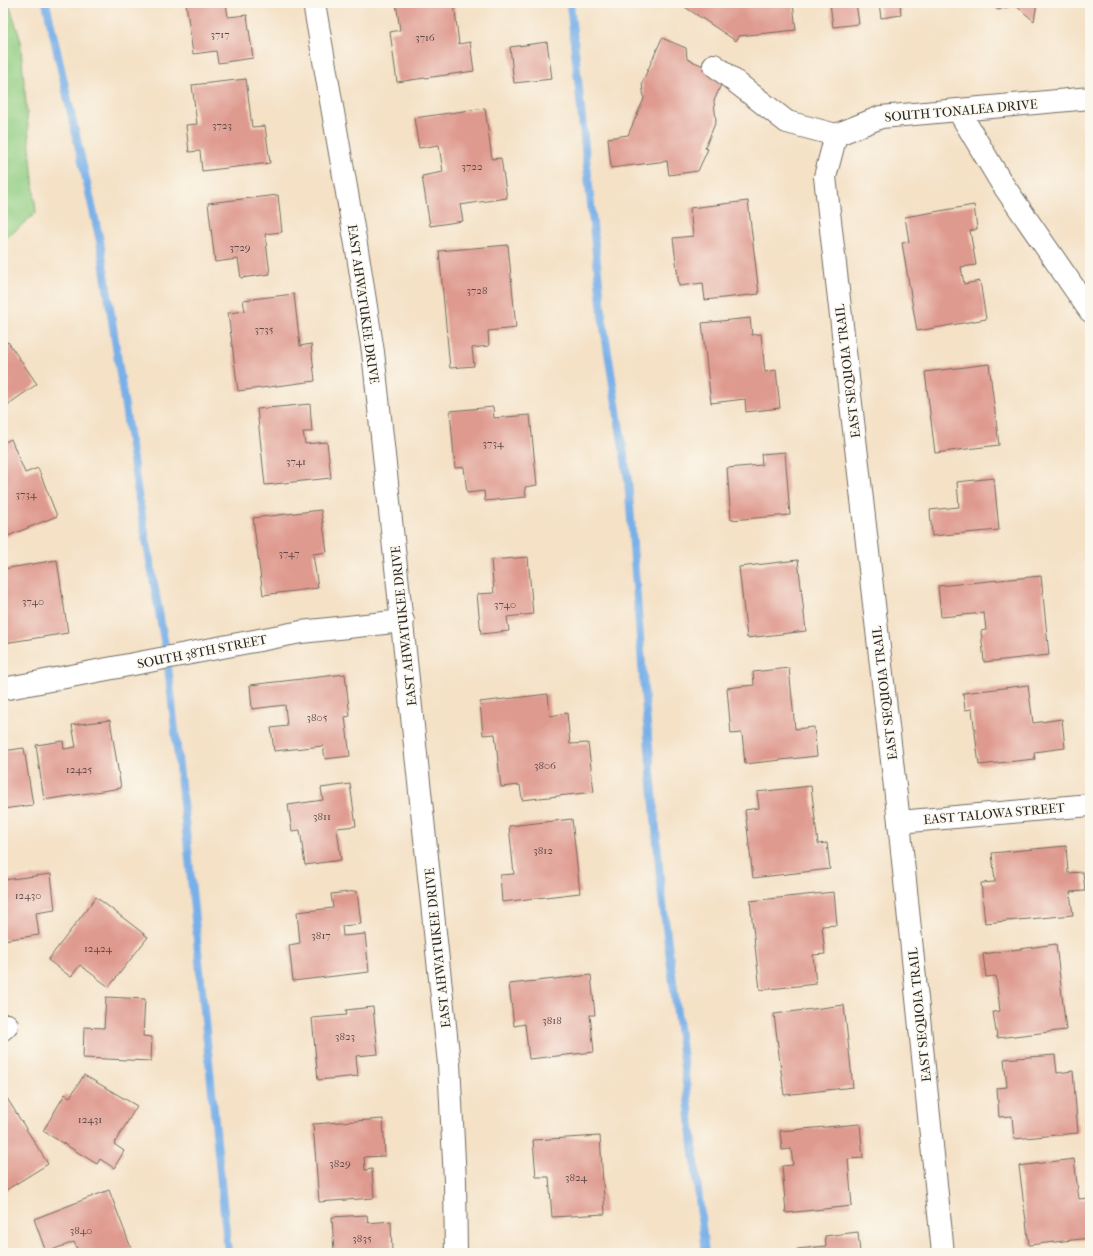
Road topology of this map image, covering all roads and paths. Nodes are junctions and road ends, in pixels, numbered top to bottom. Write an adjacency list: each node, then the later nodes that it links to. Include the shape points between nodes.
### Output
1 (314, 3): 7 (street, EAST AHWATUKEE DRIVE, via 373,352)
2 (714, 65): 5 (street, via 787,122)
3 (1090, 98): 4 (street, SOUTH TONALEA DRIVE)
4 (958, 110): 5 (street, SOUTH TONALEA DRIVE, via 881,117); 6 (street, via 1001,182)
5 (836, 135): 10 (street, EAST SEQUOIA TRAIL, via 825,177)
6 (1090, 311)
7 (403, 621): 8 (street, SOUTH 38TH STREET, via 301,632); 11 (street, EAST AHWATUKEE DRIVE, via 449,1063)
8 (3, 689)
9 (1090, 805): 10 (street, EAST TALOWA STREET)
10 (899, 822): 12 (street, EAST SEQUOIA TRAIL)
11 (456, 1253)
12 (943, 1253)

